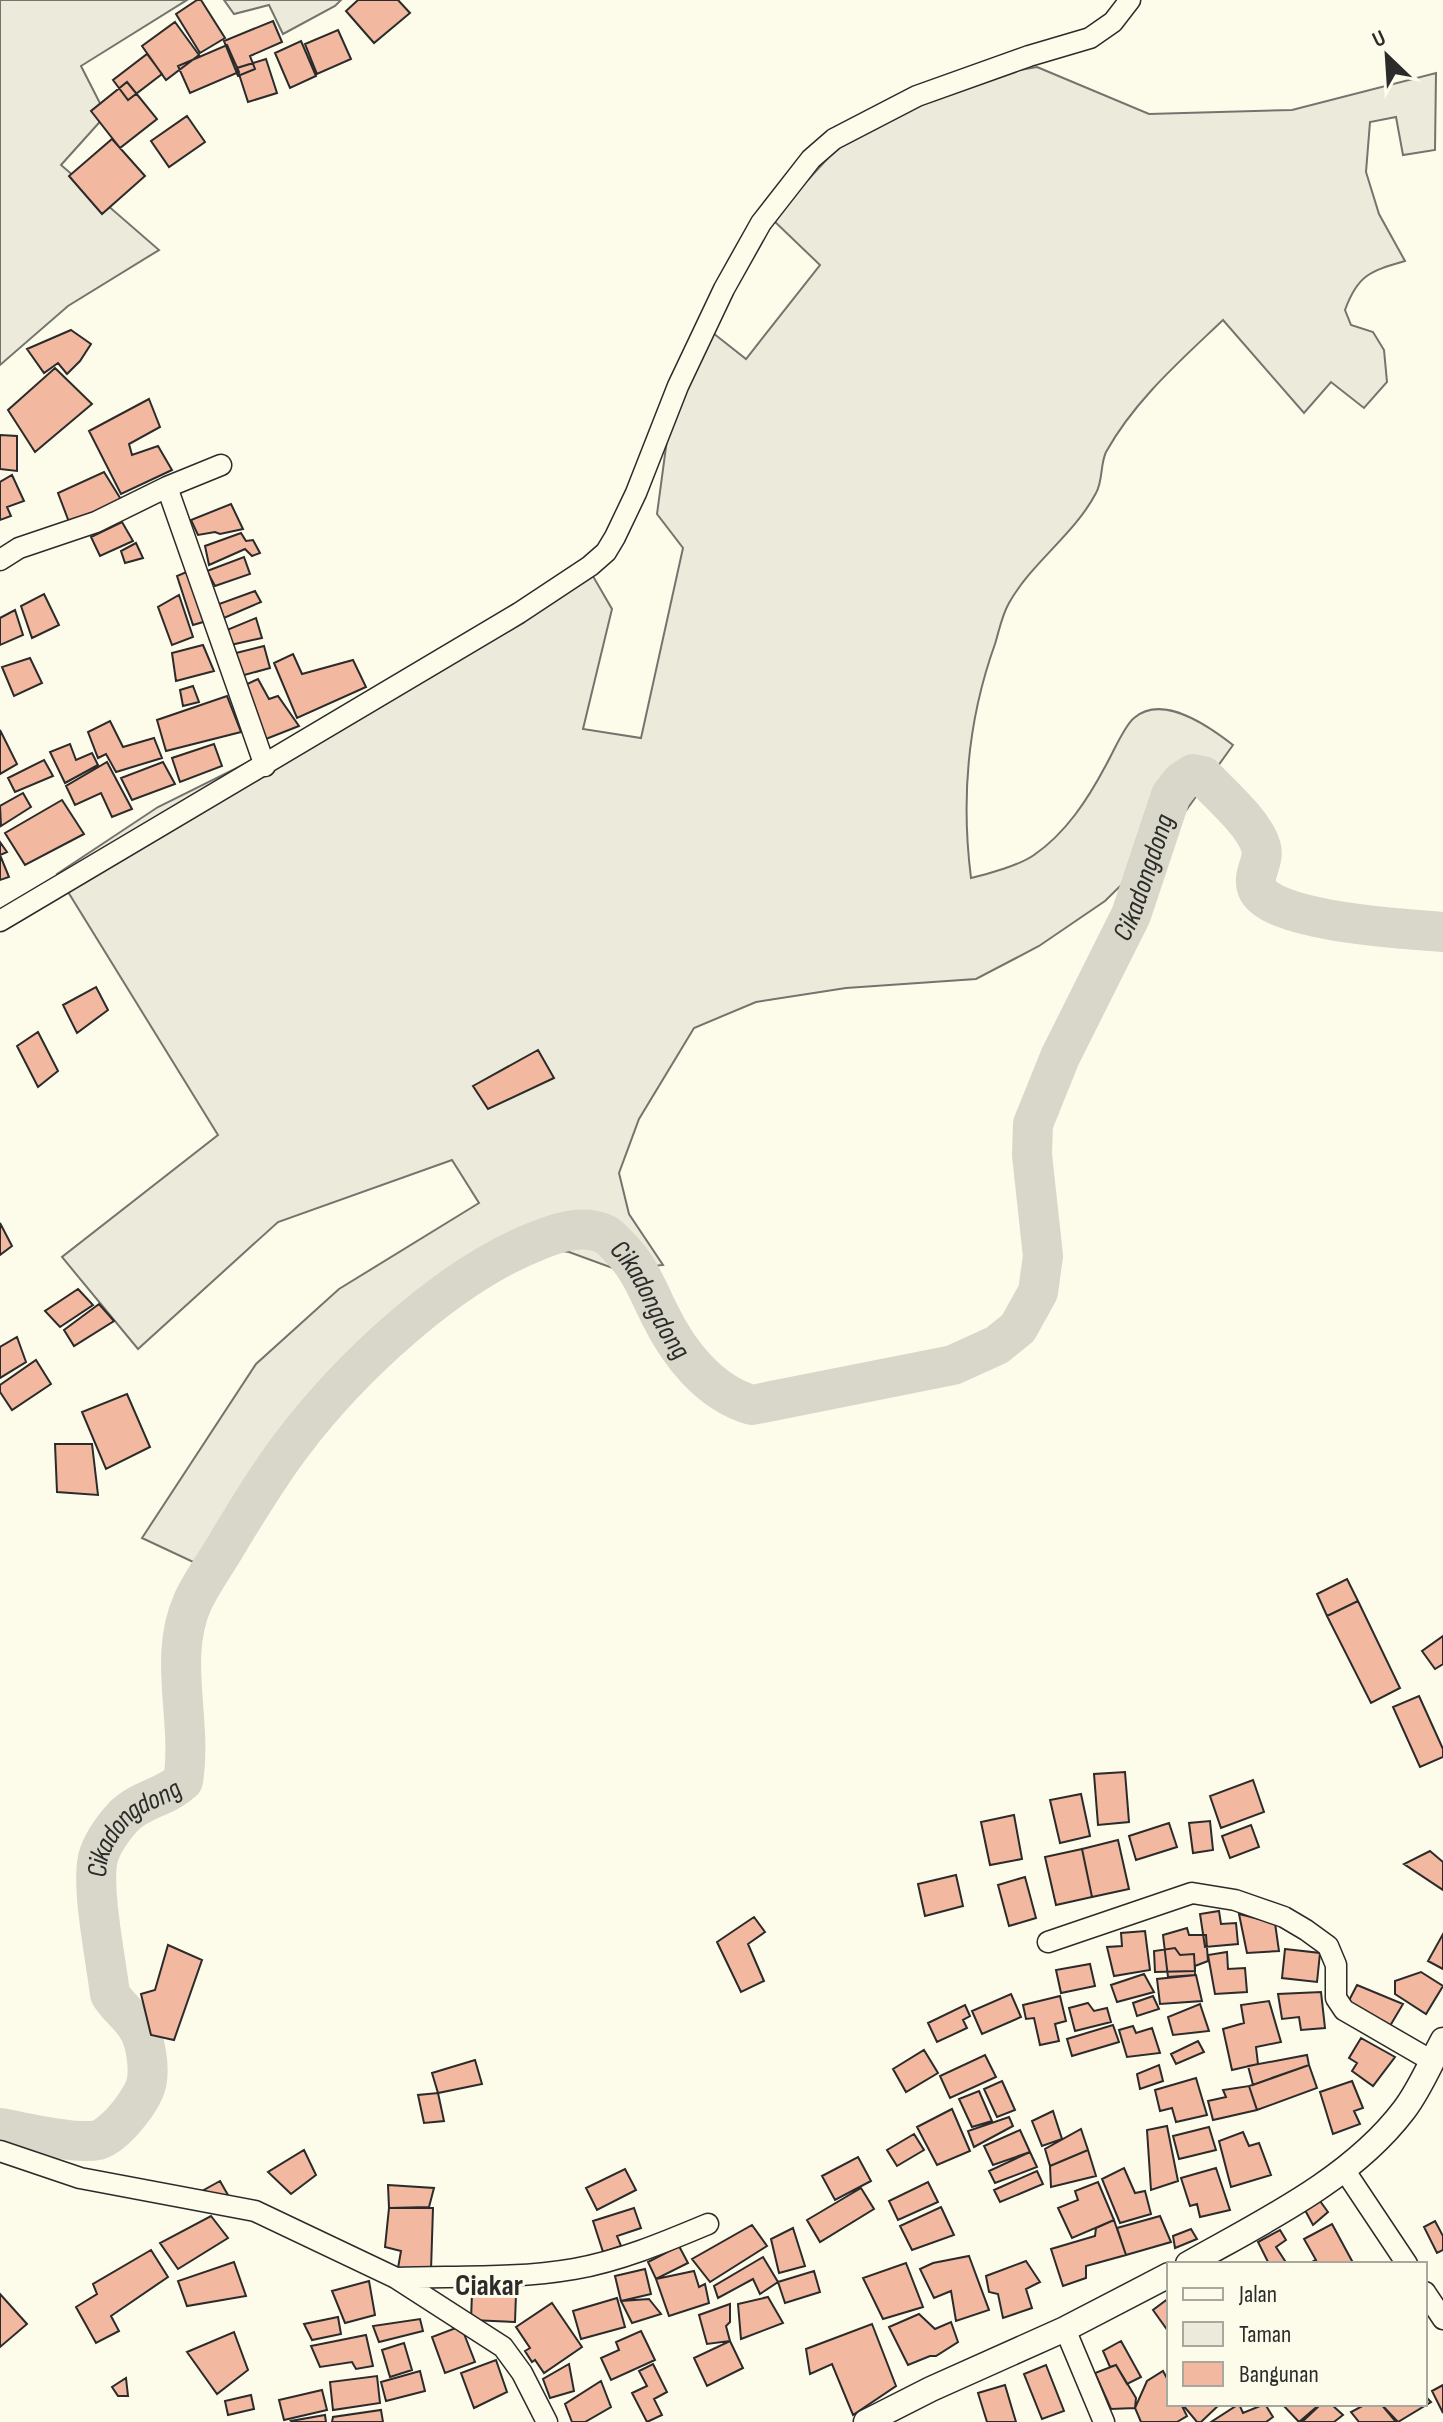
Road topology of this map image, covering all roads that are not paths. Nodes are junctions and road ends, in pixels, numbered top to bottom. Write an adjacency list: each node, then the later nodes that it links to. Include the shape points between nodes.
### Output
1 (1130, 0): 5 (street, via 1113,22 1090,38 917,96 821,149 741,256 606,552 519,613)
2 (221, 465): 3 (street)
3 (167, 487): 4 (street); 5 (street)
4 (0, 560)
5 (265, 766): 6 (street)
6 (0, 921)
7 (1048, 1942): 8 (street, via 1192,1893 1253,1905 1328,1946 1336,1965 1336,1998 1344,2010)
8 (1438, 2050): 10 (street, via 1404,2111 1380,2139)
9 (0, 2151): 15 (street, via 80,2178 255,2211)
10 (1343, 2168): 12 (street, via 1303,2199); 13 (street)
11 (708, 2224): 15 (street, via 638,2252 574,2269)
12 (1192, 2262)
13 (1406, 2262)
14 (1167, 2276): 18 (street)
15 (396, 2278): 19 (street, via 503,2347)
16 (1427, 2295): 17 (street)
17 (1443, 2319)
18 (1065, 2329): 20 (street); 21 (street)
19 (547, 2422)
20 (866, 2422)
21 (1104, 2422)

